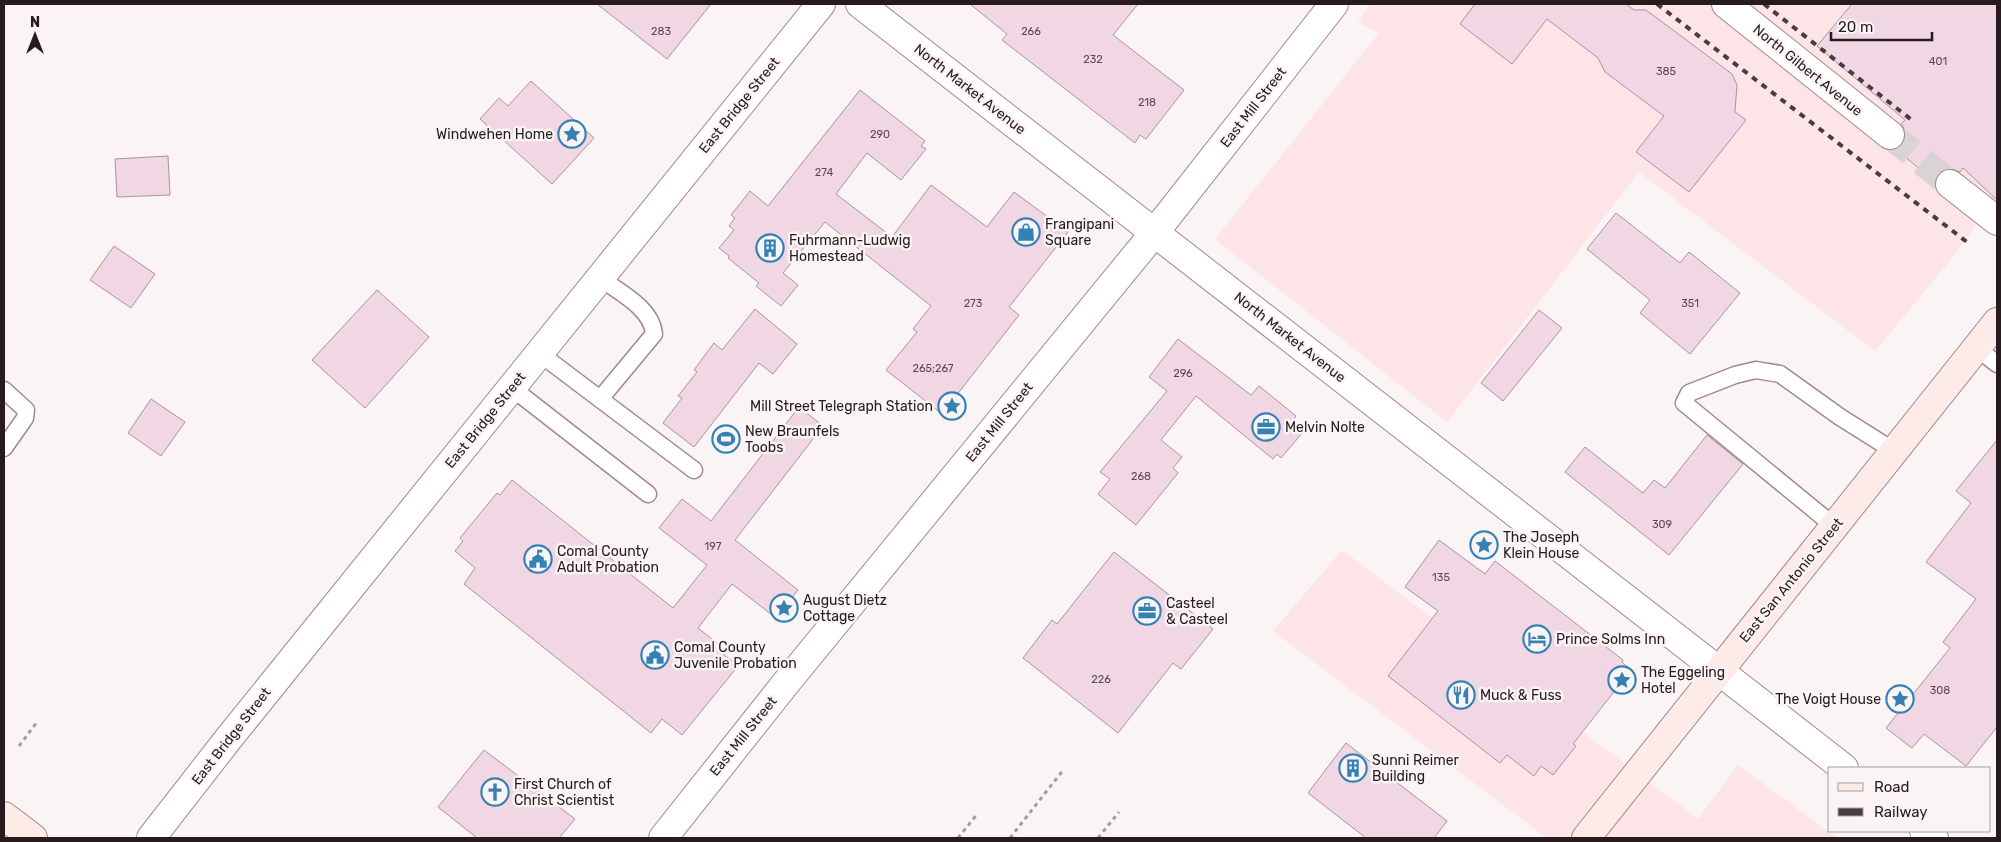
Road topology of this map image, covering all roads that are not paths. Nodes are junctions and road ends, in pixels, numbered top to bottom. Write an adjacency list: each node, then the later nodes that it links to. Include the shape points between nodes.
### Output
1 (821, 4): 9 (street, East Bridge Street)
2 (860, 4): 8 (street, North Market Avenue)
3 (1334, 4): 8 (street, East Mill Street)
4 (1726, 4): 5 (street, North Gilbert Avenue)
5 (1890, 135)
6 (1950, 184): 7 (street)
7 (1997, 221)
8 (1155, 232): 21 (street, North Market Avenue); 26 (street, East Mill Street)
9 (600, 278): 11 (street, East Bridge Street); 15 (lane, via 646,313 653,323 654,334)
10 (1997, 322): 12 (main road, East San Antonio Street)
11 (539, 353): 13 (street, East Bridge Street); 15 (lane)
12 (1987, 356): 17 (main road, East San Antonio Street)
13 (512, 388): 19 (lane); 25 (street, East Bridge Street)
14 (4, 390): 16 (lane, via 26,410 25,418)
15 (600, 399): 18 (lane)
16 (4, 448)
17 (1894, 451): 20 (main road, East San Antonio Street); 20 (lane, via 1780,374 1756,370 1689,393 1684,403)
18 (694, 470)
19 (648, 494)
20 (1834, 526): 21 (main road, East San Antonio Street)
21 (1719, 670): 22 (street, North Market Avenue); 27 (main road, East San Antonio Street)
22 (1843, 767)
23 (4, 816): 24 (main road)
24 (33, 838)
25 (151, 838)
26 (662, 838)
27 (1586, 838)

